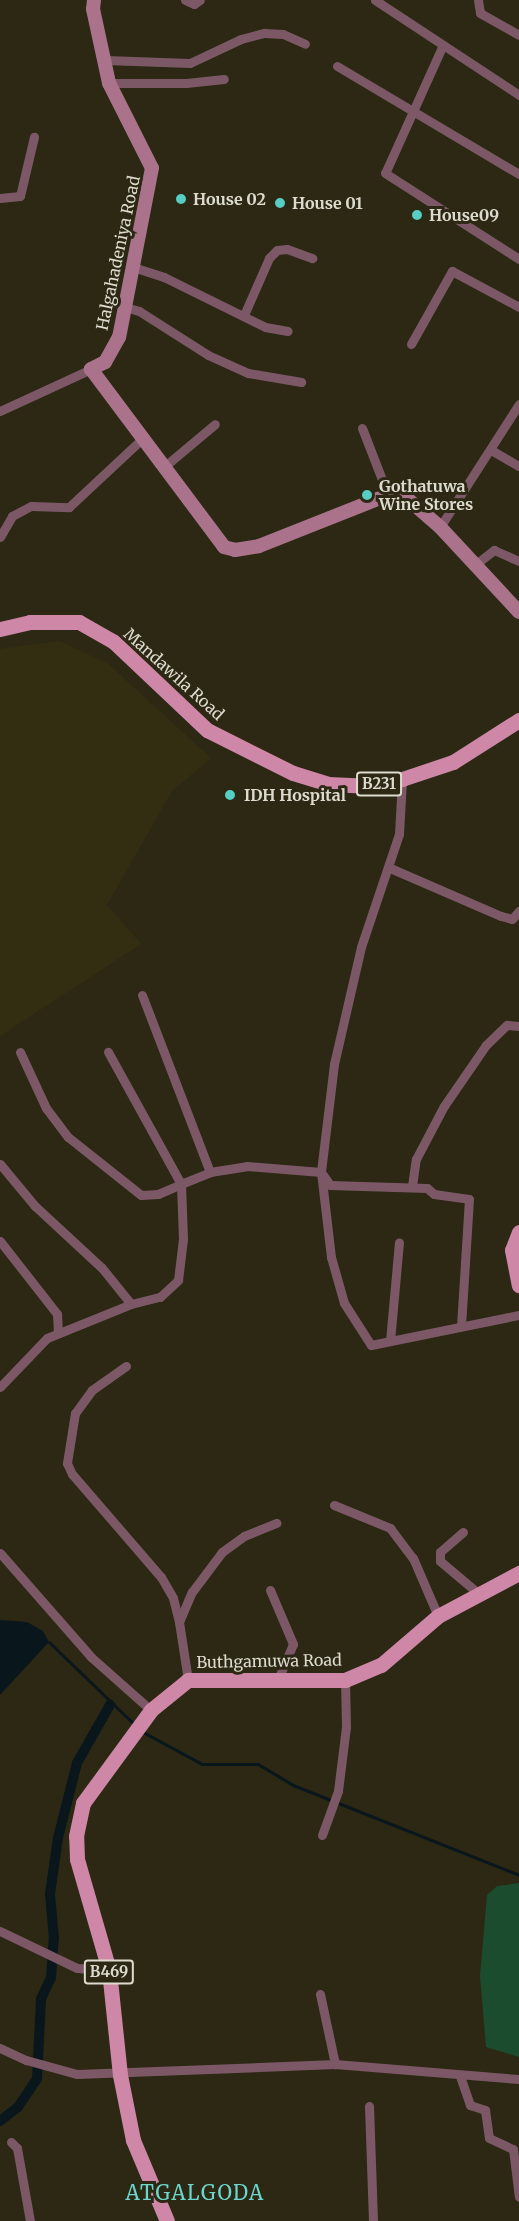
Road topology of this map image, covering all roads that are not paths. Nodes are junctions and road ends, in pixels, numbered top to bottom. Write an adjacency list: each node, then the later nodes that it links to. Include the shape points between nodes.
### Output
1 (94, 0): 9 (street, Halgahadeniya Road)
2 (185, 0): 3 (street, via 194,4)
3 (200, 0)
4 (375, 0): 8 (street)
5 (478, 0): 6 (street, via 480,14)
6 (519, 35)
7 (305, 44): 9 (street, via 283,34 264,33 241,39 190,63)
8 (441, 47): 13 (street); 14 (street)
9 (105, 60): 12 (street, Halgahadeniya Road)
10 (338, 66): 14 (street)
11 (224, 79): 12 (street)
12 (109, 83): 20 (street, Halgahadeniya Road, via 152,168 142,229)
13 (519, 95)
14 (414, 109): 16 (street); 19 (street, via 385,173)
15 (34, 137): 17 (street, via 20,196)
16 (519, 174)
17 (0, 198)
18 (312, 258): 23 (street, via 287,249 277,250 269,258)
19 (519, 259)
20 (130, 266): 21 (street, Halgahadeniya Road); 23 (street, via 164,277)
21 (124, 307): 26 (street, Halgahadeniya Road, via 119,337 105,362); 27 (street, via 139,311 208,355 248,373)
22 (519, 308): 25 (street, via 452,272)
23 (244, 315): 24 (street, via 265,327)
24 (288, 331)
25 (411, 344)
26 (91, 369): 29 (street); 32 (street)
27 (301, 382)
28 (519, 404): 33 (street)
29 (0, 411)
30 (215, 424): 34 (street)
31 (362, 428): 36 (street)
32 (142, 439): 34 (street); 38 (street, via 69,507 31,506 12,516)
33 (491, 450): 35 (street); 37 (street)
34 (165, 466): 36 (street, via 224,547 234,550 259,546)
35 (519, 466)
36 (388, 495): 37 (street, via 402,494 411,499)
37 (440, 527): 40 (street)
38 (0, 537)
39 (519, 561): 40 (street, via 494,550)
40 (476, 564): 41 (street)
41 (519, 612)
42 (0, 629): 44 (main road, Mandawila Road / B231, via 30,622 80,622 114,642 192,718 232,745 328,784 372,786)
43 (519, 720): 44 (main road, Mandawila Road / B231, via 453,762)
44 (402, 779): 45 (street, via 399,834)
45 (390, 868): 46 (street, via 501,916 512,919); 53 (street, via 360,947 334,1064)
46 (519, 911)
47 (142, 995): 52 (street)
48 (519, 1026): 55 (street, via 507,1025 486,1046 444,1106 416,1159)
49 (20, 1052): 54 (street, via 46,1108 68,1137 141,1195 158,1194)
50 (108, 1052): 54 (street)
51 (0, 1164): 60 (street, via 35,1206 102,1268)
52 (210, 1172): 53 (street, via 247,1166); 54 (street)
53 (321, 1172): 55 (street, via 330,1185); 64 (street, via 331,1257 344,1303 370,1345)
54 (181, 1184): 60 (street, via 183,1239 178,1280 160,1297)
55 (412, 1186): 62 (street, via 469,1199)
56 (519, 1232): 59 (main road, via 512,1250)
57 (0, 1241): 63 (street, via 57,1314)
58 (399, 1242): 64 (street)
59 (519, 1286)
60 (131, 1304): 63 (street)
61 (519, 1315): 62 (street)
62 (461, 1327): 64 (street)
63 (58, 1332): 66 (street, via 47,1338)
64 (390, 1341)
65 (126, 1366): 75 (street, via 92,1390 75,1413 67,1463 72,1474 161,1577 173,1598)
66 (0, 1387)
67 (334, 1505): 74 (street, via 390,1528 413,1558)
68 (277, 1523): 75 (street, via 244,1536 222,1552 192,1592)
69 (463, 1532): 73 (street, via 440,1552 440,1561)
70 (0, 1553): 79 (street)
71 (519, 1573): 73 (main road, Buthgamuwa Road)
72 (270, 1590): 77 (street, via 292,1644)
73 (478, 1593): 74 (main road, Buthgamuwa Road)
74 (438, 1616): 78 (main road, Buthgamuwa Road, via 381,1665)
75 (179, 1622): 76 (street)
76 (188, 1680): 77 (main road, Buthgamuwa Road); 79 (main road, Buthgamuwa Road / B469)
77 (278, 1680): 78 (main road, Buthgamuwa Road)
78 (345, 1680): 80 (street, via 346,1727 338,1791)
79 (146, 1715): 82 (main road, Buthgamuwa Road / B469, via 83,1803 76,1836 83,1882)
80 (321, 1835)
81 (0, 1931): 82 (street, via 77,1968)
82 (109, 1970): 86 (main road, Buthgamuwa Road / B469)
83 (320, 1994): 85 (street)
84 (0, 2048): 86 (street, via 76,2074)
85 (335, 2064): 86 (street); 87 (street)
86 (120, 2075): 93 (main road, Buthgamuwa Road / B469, via 133,2140)
87 (460, 2076): 88 (street); 91 (street, via 470,2105 486,2109 489,2138 513,2149)
88 (519, 2079)
89 (369, 2106): 94 (street)
90 (10, 2142): 92 (street, via 17,2148)
91 (519, 2197)
92 (30, 2221)
93 (166, 2221)
94 (373, 2221)

